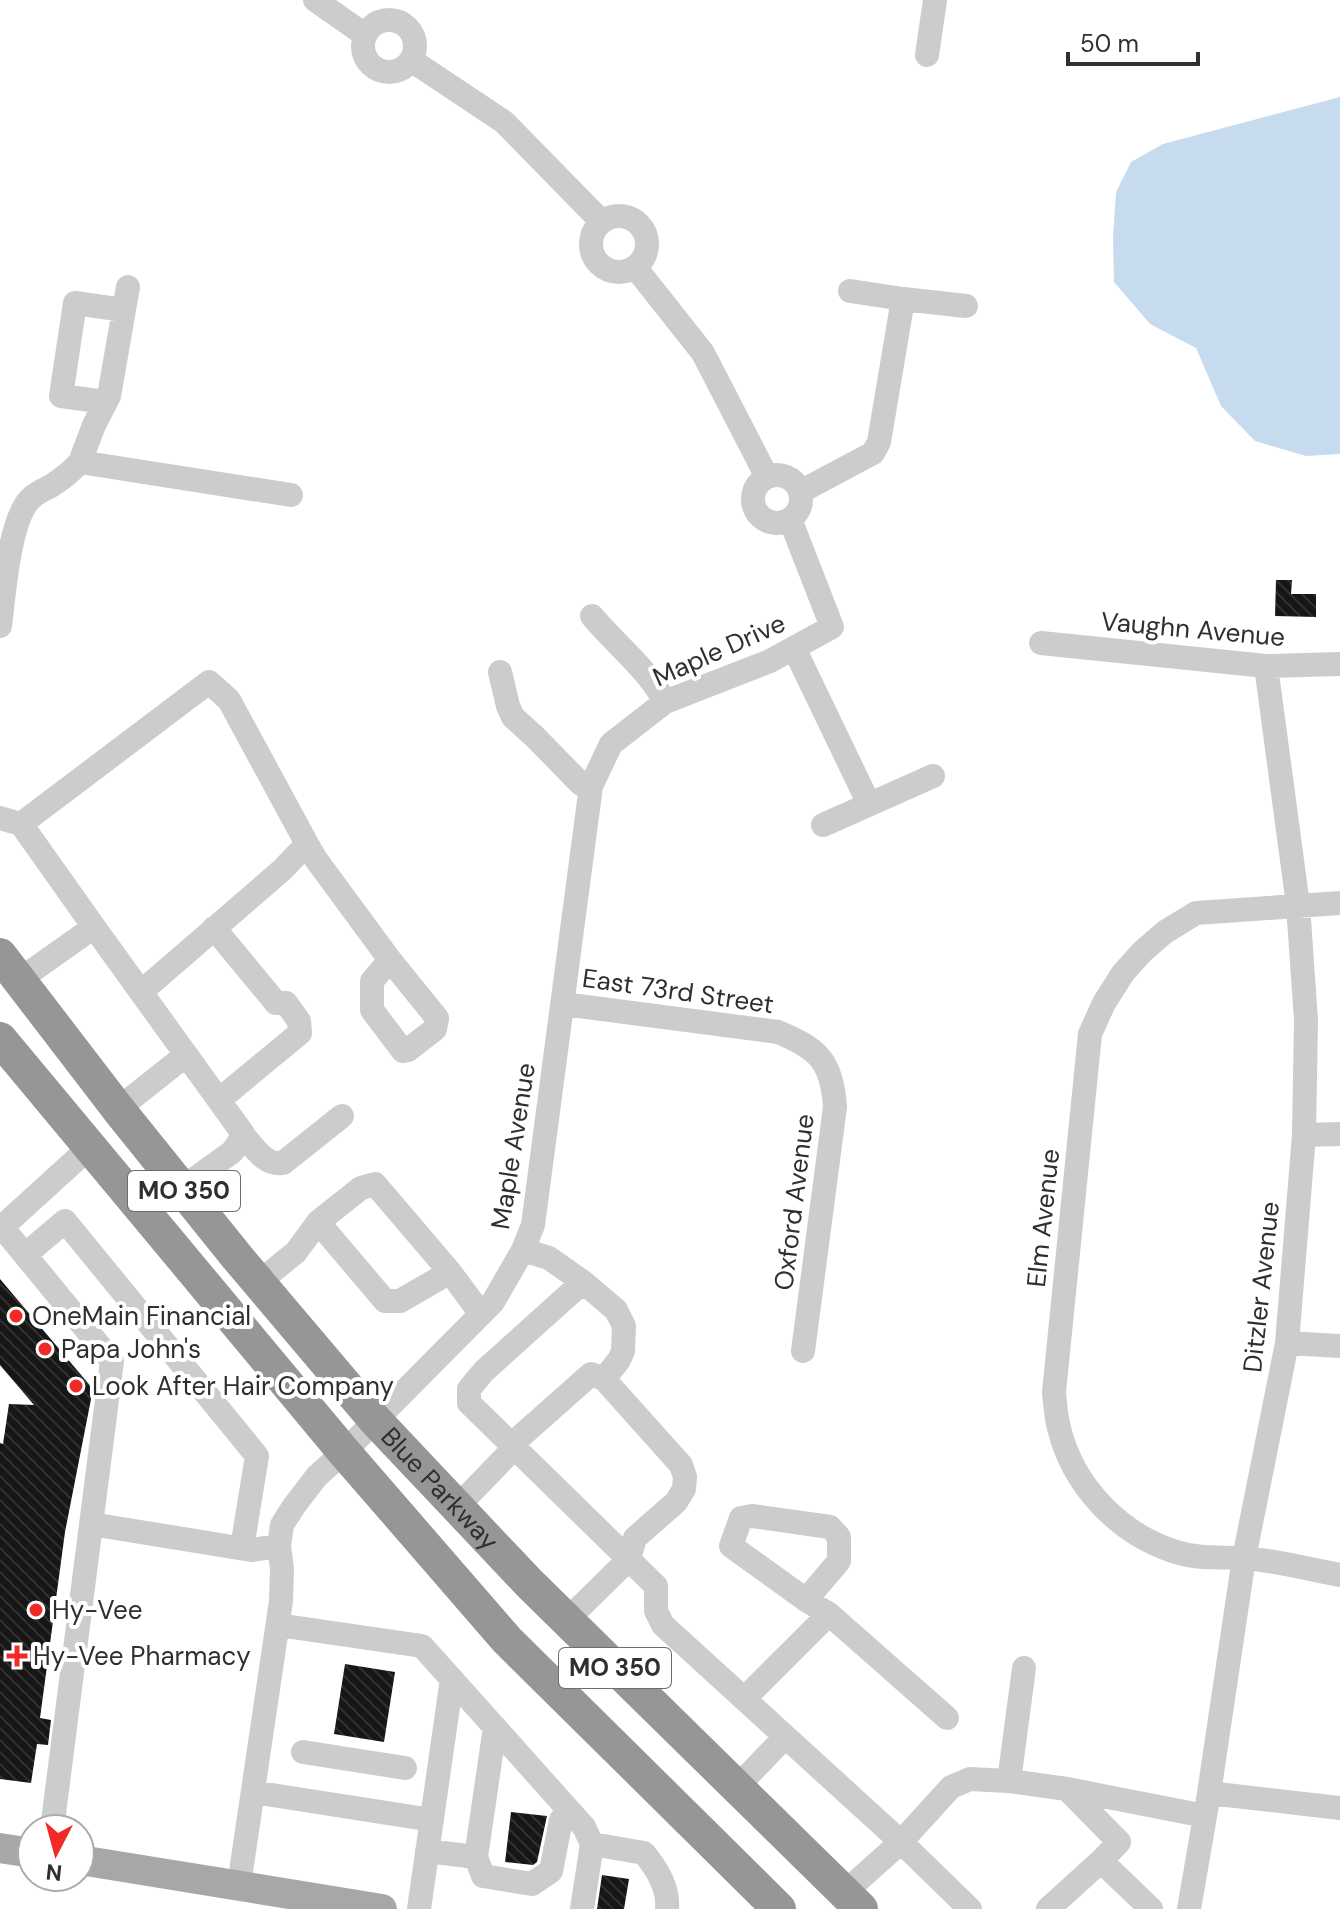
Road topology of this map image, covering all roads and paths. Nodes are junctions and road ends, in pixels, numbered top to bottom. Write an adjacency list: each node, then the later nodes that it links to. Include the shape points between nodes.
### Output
1 (315, 0): 3 (street)
2 (935, 0): 4 (street)
3 (365, 35): 5 (street, via 363,52 380,70 397,71); 5 (street, via 384,20 401,23 416,44)
4 (927, 55)
5 (411, 60): 6 (street, via 504,122)
6 (602, 222): 7 (street, via 591,247 599,264 617,272); 7 (street, via 628,218 642,229 647,245)
7 (635, 267): 13 (street, via 703,353)
8 (850, 291): 9 (street)
9 (903, 299): 10 (street); 14 (street, via 879,442 873,453)
10 (966, 306)
11 (106, 402): 11 (street, via 114,375 126,298 75,303 61,396); 12 (street)
12 (80, 462): 15 (street); 18 (street, via 20,513)
13 (767, 477): 14 (street, via 784,477); 16 (street, via 756,487 756,510 775,523)
14 (800, 492): 16 (street, via 799,507)
15 (291, 495)
16 (790, 519): 20 (street, Maple Drive, via 832,627)
17 (592, 616): 24 (street, via 654,681)
18 (0, 626)
19 (1041, 643): 22 (street, Vaughn Avenue)
20 (794, 648): 24 (street, Maple Drive); 27 (street)
21 (1340, 664): 22 (street, Vaughn Avenue)
22 (1266, 666): 33 (street, Ditzler Avenue)
23 (500, 672): 26 (street, via 513,717 581,784)
24 (665, 702): 26 (street, Maple Drive, via 611,744)
25 (933, 776): 27 (street)
26 (591, 786): 31 (street, Maple Drive)
27 (869, 804): 29 (street)
28 (11, 821): 30 (street, via 209,682 229,700); 34 (street)
29 (823, 825)
30 (307, 844): 35 (street); 36 (street)
31 (579, 877): 39 (street, Maple Avenue)
32 (1340, 903): 33 (street, Elm Avenue)
33 (1298, 905): 47 (street, Ditzler Avenue, via 1306,1020); 70 (street, Elm Avenue, via 1196,913 1143,951 1104,1003 1090,1034 1054,1392 1058,1428 1070,1461 1114,1518 1144,1539 1177,1552)
34 (94, 927): 37 (street); 38 (street)
35 (214, 928): 38 (street); 43 (street, via 276,1003 286,1003 299,1021 300,1033)
36 (390, 960)
37 (10, 968): 44 (highway, Blue Parkway / MO 350)
38 (141, 992): 41 (street)
39 (563, 1004): 42 (street, East 73rd Street, via 778,1032 805,1043); 53 (street, Maple Avenue, via 533,1225)
40 (0, 1039): 49 (highway, Blue Parkway / MO 350)
41 (186, 1055): 43 (street); 44 (street)
42 (823, 1061): 61 (street, Oxford Avenue, via 834,1085 835,1107)
43 (219, 1100): 48 (street)
44 (118, 1109): 50 (highway, Blue Parkway / MO 350)
45 (342, 1116): 48 (street, via 276,1165)
46 (1340, 1134): 47 (street)
47 (1304, 1135): 59 (street, Ditzler Avenue)
48 (244, 1136): 50 (street, via 232,1152)
49 (90, 1147): 51 (street); 65 (highway, Blue Parkway / MO 350)
50 (182, 1188): 57 (highway, Blue Parkway / MO 350)
51 (3, 1221): 54 (street)
52 (318, 1222): 55 (street, via 385,1301 400,1301); 55 (street, via 361,1188 375,1184); 57 (street, via 296,1252)
53 (523, 1250): 56 (street, via 549,1258); 58 (street, Maple Avenue)
54 (25, 1255): 67 (street, via 112,1361); 69 (street, via 65,1221 257,1456)
55 (450, 1272): 58 (street)
56 (583, 1282): 62 (street, via 616,1310 624,1326 623,1351); 64 (street, via 469,1389 469,1403)
57 (258, 1283): 63 (highway, Blue Parkway / MO 350)
58 (481, 1314): 63 (street, Maple Avenue)
59 (1287, 1343): 60 (street); 70 (street, Ditzler Avenue)
60 (1340, 1346)
61 (803, 1351)
62 (604, 1379): 64 (street, via 591,1374); 71 (street, via 681,1465 685,1477 676,1502 635,1538)
63 (375, 1420): 65 (street, Maple Avenue); 66 (highway, Blue Parkway / MO 350)
64 (512, 1446): 66 (street); 71 (street)
65 (344, 1452): 68 (street, Maple Avenue, via 294,1506 282,1525); 87 (highway, Blue Parkway / MO 350, via 507,1640)
66 (457, 1507): 75 (highway, Blue Parkway / MO 350)
67 (91, 1524): 69 (street); 93 (street)
68 (279, 1546): 69 (street); 76 (street)
69 (242, 1548)
70 (1244, 1558): 72 (street); 90 (street, Ditzler Avenue)
71 (629, 1559): 75 (street); 79 (street, via 656,1586 656,1611 663,1625)
72 (1340, 1575)
73 (806, 1600): 74 (street)
74 (829, 1614): 79 (street); 80 (street)
75 (567, 1620): 86 (highway, Blue Parkway / MO 350)
76 (278, 1625): 78 (street, via 422,1646); 89 (street)
77 (1024, 1668): 85 (street)
78 (452, 1679): 81 (street); 94 (street)
79 (744, 1699): 82 (street)
80 (947, 1718)
81 (495, 1727): 92 (street); 98 (street)
82 (785, 1737): 86 (street); 95 (street)
83 (303, 1752): 84 (street)
84 (405, 1768)
85 (1009, 1781): 88 (street); 95 (street, via 970,1779 951,1787)
86 (737, 1787): 102 (highway, Blue Parkway / MO 350)
87 (656, 1788): 107 (highway, via 675,1824); 108 (highway, Blue Parkway / MO 350)
88 (1067, 1789): 90 (street); 99 (street, via 1119,1842)
89 (253, 1792): 94 (street); 101 (street)
90 (1207, 1805): 91 (street); 112 (street, Ditzler Avenue)
91 (1340, 1808)
92 (569, 1810): 96 (street); 98 (street, via 561,1820 551,1871 532,1884 483,1876)
93 (54, 1813)
94 (432, 1820): 97 (street)
95 (901, 1842): 102 (street); 109 (street)
96 (592, 1844): 105 (street); 106 (street, via 644,1853 658,1871)
97 (427, 1851): 98 (street); 104 (street)
98 (476, 1857)
99 (1101, 1861): 110 (street); 111 (street)
100 (96, 1863): 101 (main road)
101 (239, 1885): 103 (main road)
102 (853, 1901)
103 (382, 1909)
104 (419, 1909)
105 (582, 1909)
106 (667, 1909)
107 (753, 1909)
108 (779, 1909)
109 (970, 1909)
110 (1048, 1909)
111 (1151, 1909)
112 (1189, 1909)

